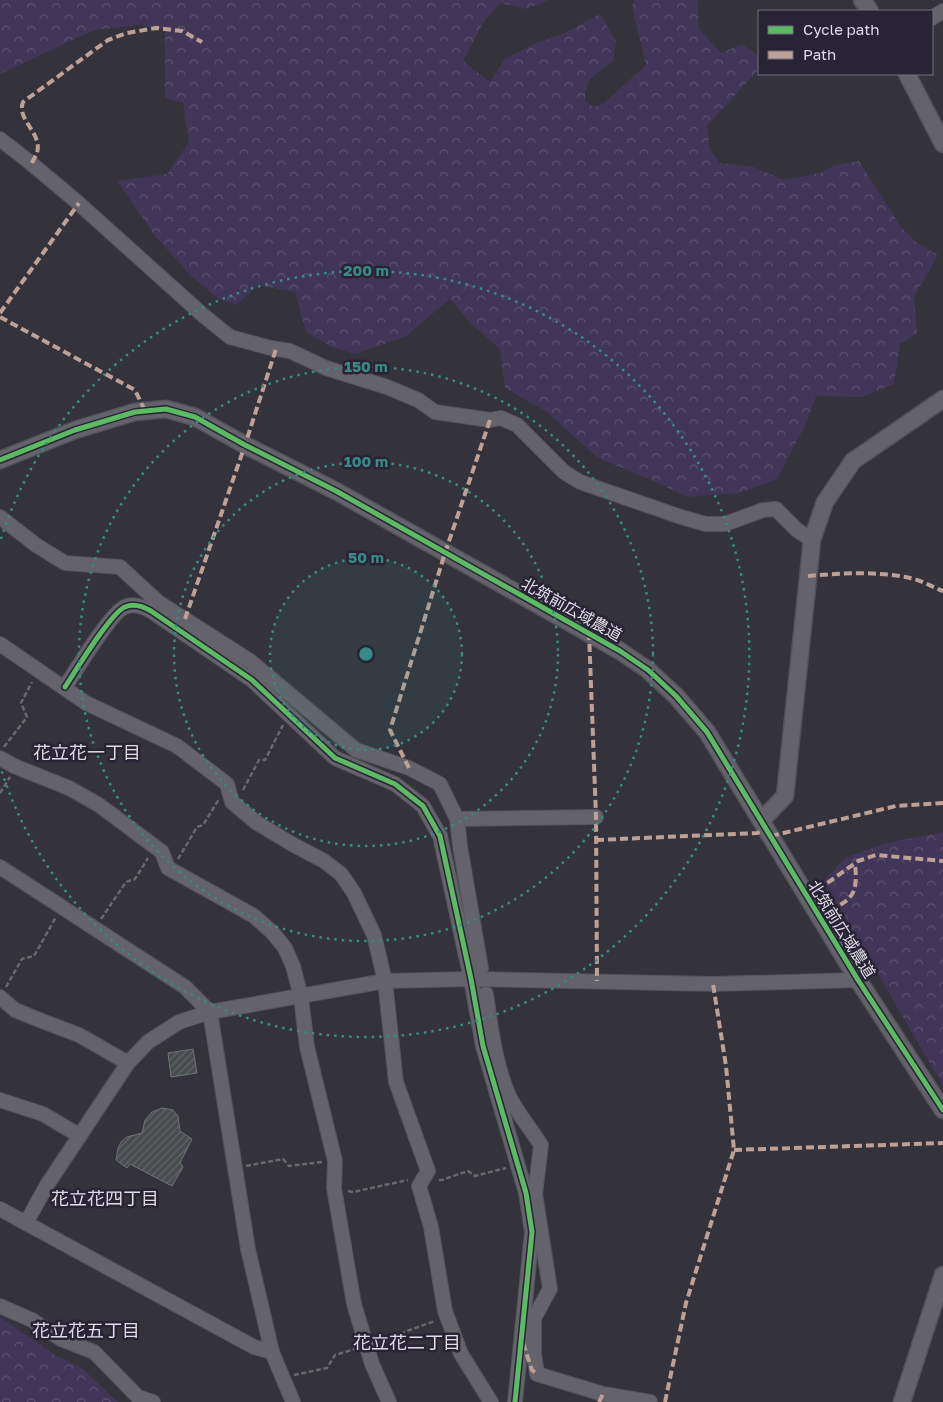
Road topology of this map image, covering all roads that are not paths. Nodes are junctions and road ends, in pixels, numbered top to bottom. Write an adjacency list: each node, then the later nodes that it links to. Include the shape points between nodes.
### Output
1 (908, 75): 3 (street)
2 (0, 140): 7 (street, via 76,201 230,337 290,351 326,368 418,400 435,412 490,420 502,418 517,425 564,472 580,482 706,524 725,524 763,510 776,509)
3 (943, 144)
4 (943, 400): 7 (street, via 853,461 825,502)
5 (0, 460): 15 (street, 北筑前広域農道, via 75,430 135,412 166,409 195,417 336,491 589,632 648,670 707,732)
6 (0, 516): 11 (street, via 65,563 120,567 158,602 250,661 356,750)
7 (812, 540): 15 (street, via 784,796)
8 (0, 644): 9 (street)
9 (65, 687): 12 (street, via 114,616 126,606 140,606 252,680 335,758); 20 (street, via 86,703 177,746 227,784 232,802 257,823 341,874 374,935)
10 (0, 758): 23 (street, via 99,805 162,852 168,868 254,916 284,948 293,966)
11 (389, 761): 12 (street); 14 (street, via 440,784)
12 (385, 780): 18 (street, via 423,806 440,836)
13 (596, 817): 14 (street)
14 (457, 819): 17 (street)
15 (761, 821): 19 (street, 北筑前広域農道)
16 (0, 867): 24 (street, via 185,987)
17 (481, 968)
18 (471, 979): 19 (street, via 713,984); 20 (street); 38 (street, via 483,1046 526,1193 532,1232)
19 (858, 980): 27 (street, 北筑前広域農道)
20 (385, 981): 23 (street); 37 (street, via 396,1082 428,1171 419,1186 431,1227 447,1317 461,1354)
21 (486, 994): 39 (street, via 503,1081 541,1144 535,1194 550,1290 534,1318 537,1374 603,1394)
22 (0, 997): 25 (street, via 15,1010 79,1035)
23 (301, 997): 24 (street); 36 (street, via 307,1047 335,1161 334,1188 354,1304 365,1345)
24 (210, 1012): 25 (street, via 179,1022 148,1042); 33 (street, via 248,1249)
25 (128, 1063): 28 (street)
26 (0, 1100): 28 (street, via 43,1114)
27 (943, 1110)
28 (80, 1136): 30 (street)
29 (0, 1209): 30 (street)
30 (26, 1223): 33 (street, via 254,1347)
31 (943, 1275): 40 (street)
32 (0, 1306): 34 (street, via 32,1320 61,1340 94,1352 138,1397)
33 (272, 1352): 35 (street)
34 (153, 1402)
35 (293, 1402)
36 (389, 1402)
37 (492, 1402)
38 (515, 1402)
39 (650, 1402)
40 (902, 1402)

